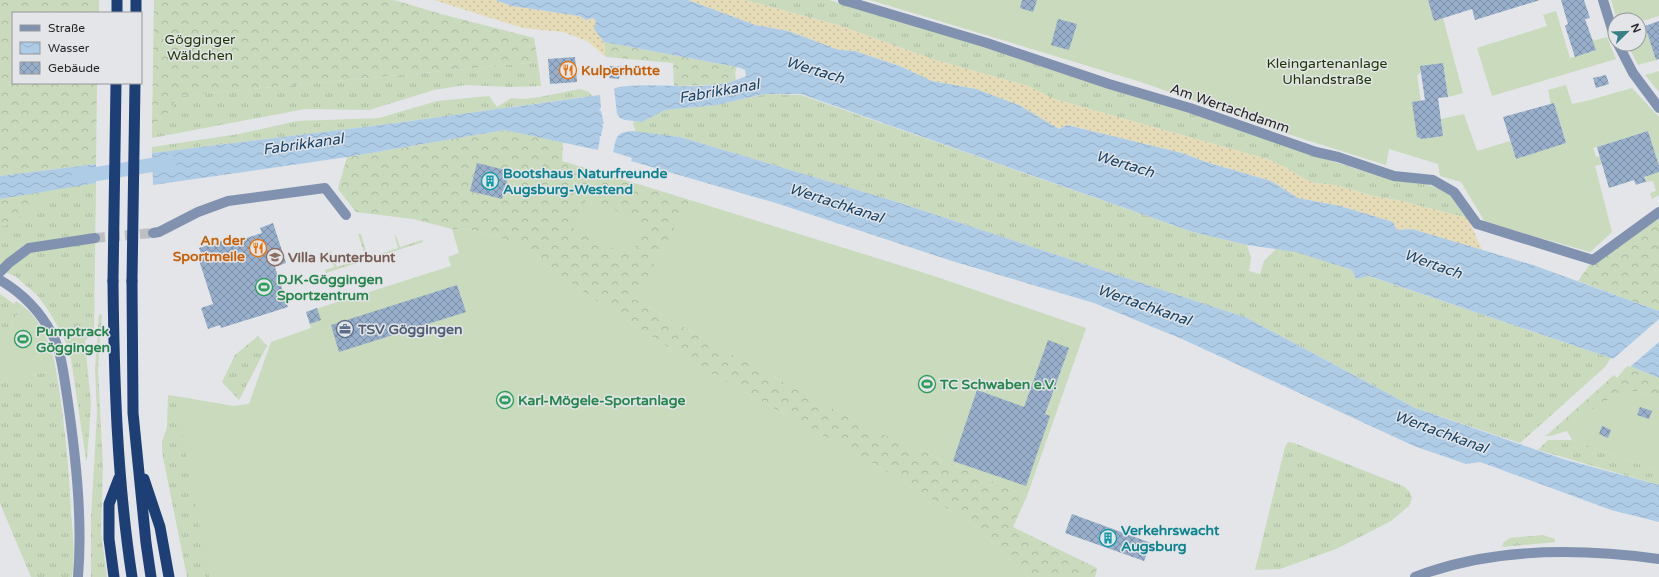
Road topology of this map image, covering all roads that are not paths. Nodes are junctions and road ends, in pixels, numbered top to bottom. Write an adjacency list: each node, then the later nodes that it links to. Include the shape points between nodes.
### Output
1 (117, 0): 5 (highway)
2 (136, 0): 6 (highway)
3 (843, 0): 12 (street, Am Wertachdamm, via 987,43 1394,176 1433,180 1454,192 1477,224 1593,260)
4 (1603, 0): 7 (street)
5 (117, 12)
6 (136, 12)
7 (1607, 13)
8 (1622, 52): 11 (street, via 1633,73)
9 (116, 84): 19 (highway, bridge, via 113,281 115,406)
10 (135, 84): 18 (highway, bridge, via 132,281 133,413)
11 (1659, 108)
12 (1659, 212)
13 (346, 215): 14 (street, via 325,188 228,201)
14 (153, 233)
15 (95, 238): 16 (street, via 29,248)
16 (0, 272)
17 (0, 280): 21 (street, via 13,288 41,316 53,335 61,360 76,465)
18 (137, 459): 24 (highway); 25 (highway, via 160,528)
19 (120, 475): 22 (highway, via 109,504 109,539); 23 (highway)
20 (1659, 559): 26 (street, via 1603,553 1530,553 1456,565)
21 (78, 577)
22 (114, 577)
23 (132, 577)
24 (151, 577)
25 (169, 577)
26 (1415, 577)

